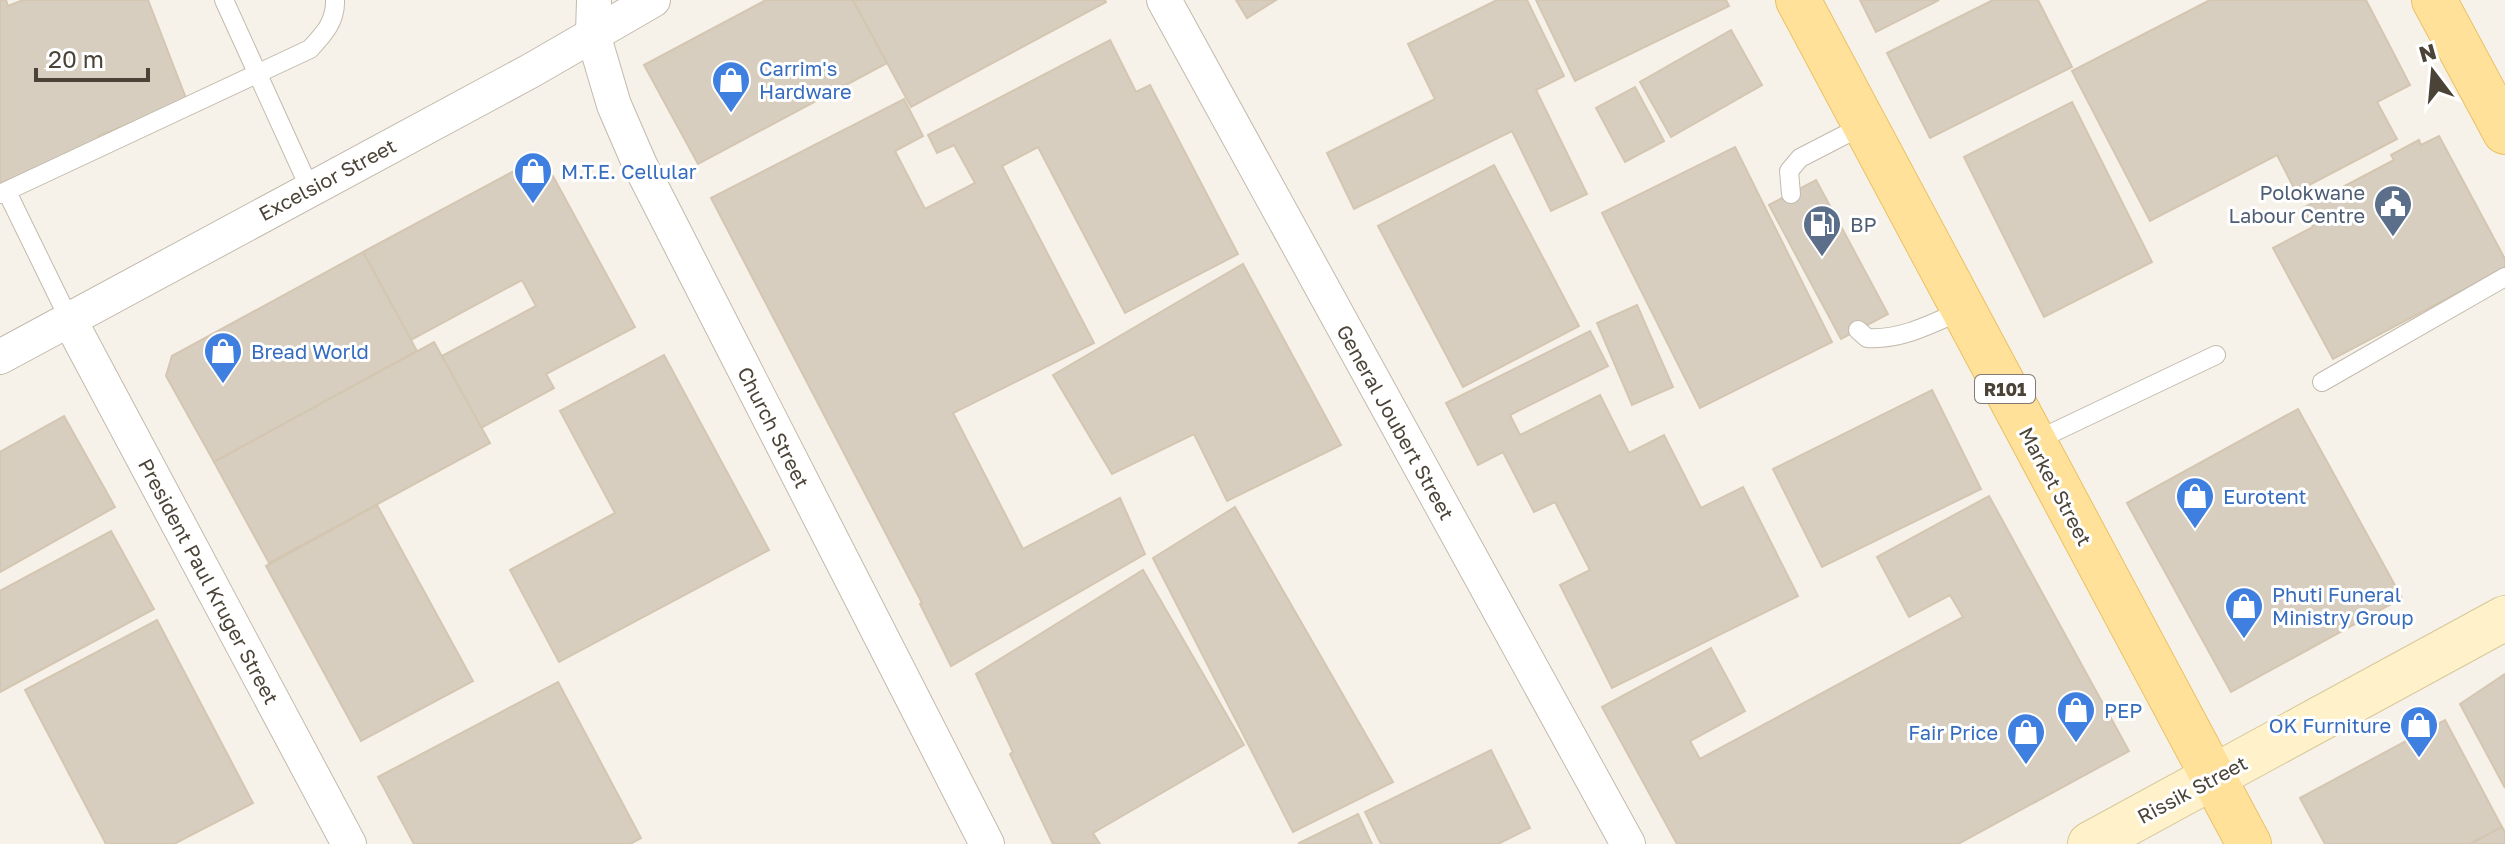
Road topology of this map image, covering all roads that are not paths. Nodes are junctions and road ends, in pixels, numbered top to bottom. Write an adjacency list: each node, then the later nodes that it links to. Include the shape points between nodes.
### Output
1 (224, 0): 9 (lane)
2 (335, 0): 9 (lane, via 328,29 310,49)
3 (594, 0): 8 (street, Church Street)
4 (653, 0): 8 (street, Excelsior Street)
5 (1164, 0): 27 (street, General Joubert Street)
6 (1798, 0): 10 (main road, Market Street / R101)
7 (2434, 0): 11 (main road)
8 (593, 34): 12 (street, Excelsior Street); 26 (street, Church Street, via 614,105 640,165)
9 (257, 75): 12 (lane); 13 (lane)
10 (1864, 125): 14 (lane, via 1800,158 1789,171); 16 (main road, Market Street / R101)
11 (2505, 132)
12 (310, 189): 17 (street, Excelsior Street)
13 (3, 193): 17 (lane)
14 (1791, 194)
15 (2505, 277): 21 (lane)
16 (1963, 310): 18 (lane, via 1912,333 1882,339 1867,338); 22 (main road, Market Street / R101)
17 (69, 319): 20 (street, Excelsior Street); 25 (street, President Paul Kruger Street)
18 (1858, 330)
19 (2216, 355): 22 (lane)
20 (0, 357)
21 (2322, 382)
22 (2033, 442): 24 (main road, Market Street / R101)
23 (2505, 618): 24 (main road, Rissik Street)
24 (2213, 777): 28 (main road, Rissik Street); 29 (main road, Market Street / R101)
25 (349, 844)
26 (987, 844)
27 (1628, 844)
28 (2090, 844)
29 (2249, 844)

